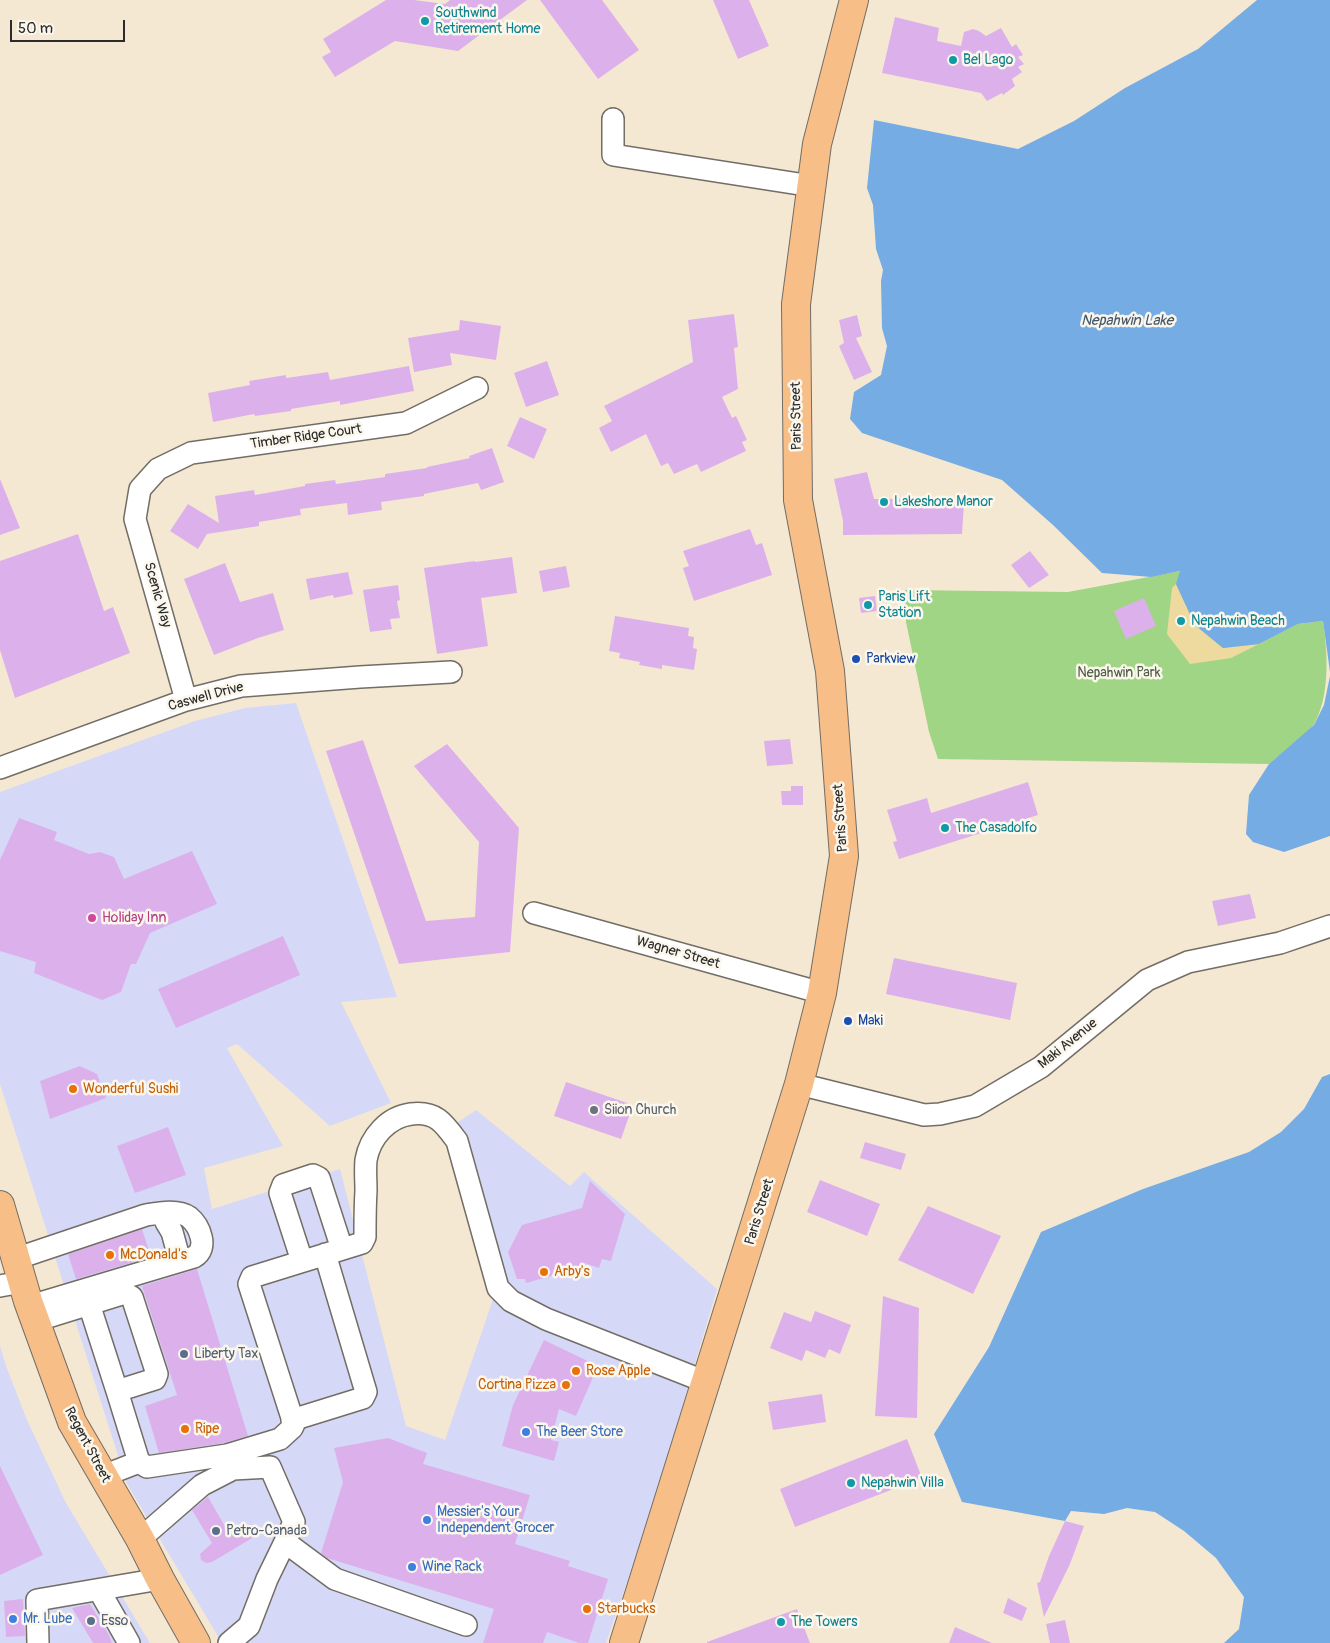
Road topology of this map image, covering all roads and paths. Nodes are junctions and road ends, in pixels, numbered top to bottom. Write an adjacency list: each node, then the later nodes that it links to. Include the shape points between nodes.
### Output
1 (854, 0): 3 (main road, Paris Street, via 817,144)
2 (614, 118): 3 (street, via 613,155)
3 (812, 186): 11 (main road, Paris Street, via 796,304 798,500 830,671 844,856)
4 (477, 388): 5 (street, Timber Ridge Court, via 406,423 190,452 158,469)
5 (140, 489): 7 (street, Scenic Way, via 135,519)
6 (451, 672): 7 (street, Caswell Drive, via 241,686)
7 (186, 700): 8 (street, Caswell Drive)
8 (0, 768)
9 (534, 914): 11 (street, Wagner Street)
10 (1330, 926): 12 (street, Maki Avenue, via 1280,943 1188,962 1147,980 1041,1067 975,1106 924,1115)
11 (822, 993): 12 (main road, Paris Street)
12 (799, 1084): 20 (main road, Paris Street)
13 (0, 1205): 18 (main road, Regent Street)
14 (81, 1238): 16 (street, via 100,1237 145,1223 166,1222); 16 (street, via 146,1215 176,1213 188,1216 199,1230 203,1244 199,1255); 18 (street)
15 (333, 1252): 17 (street); 17 (street, via 319,1178 313,1175 283,1185 280,1193); 20 (street, via 362,1243 365,1237 366,1160 380,1130 408,1114 433,1116 443,1121 457,1142 498,1288 511,1301 546,1319); 22 (street, via 366,1392 364,1398)
16 (187, 1259): 18 (street)
17 (302, 1262): 22 (street, via 252,1277 249,1284)
18 (20, 1291): 19 (street); 24 (main road, Regent Street, via 72,1422)
19 (90, 1304): 21 (street); 21 (street, via 124,1293 132,1297 156,1374 155,1379)
20 (706, 1382): 34 (main road, Paris Street)
21 (118, 1391): 23 (street)
22 (292, 1420): 23 (street, via 292,1428 280,1439 227,1455 147,1467)
23 (139, 1462): 24 (street)
24 (103, 1476): 25 (main road, Regent Street)
25 (140, 1539): 26 (street, via 202,1485 233,1469 270,1467 294,1522); 27 (main road, Regent Street)
26 (285, 1542): 29 (street, via 335,1579); 33 (street, via 249,1626)
27 (160, 1579): 28 (street); 32 (main road, Regent Street)
28 (99, 1590): 30 (street, via 37,1600); 31 (street)
29 (466, 1625)
30 (38, 1643)
31 (129, 1643)
32 (196, 1643)
33 (229, 1643)
34 (624, 1643)

